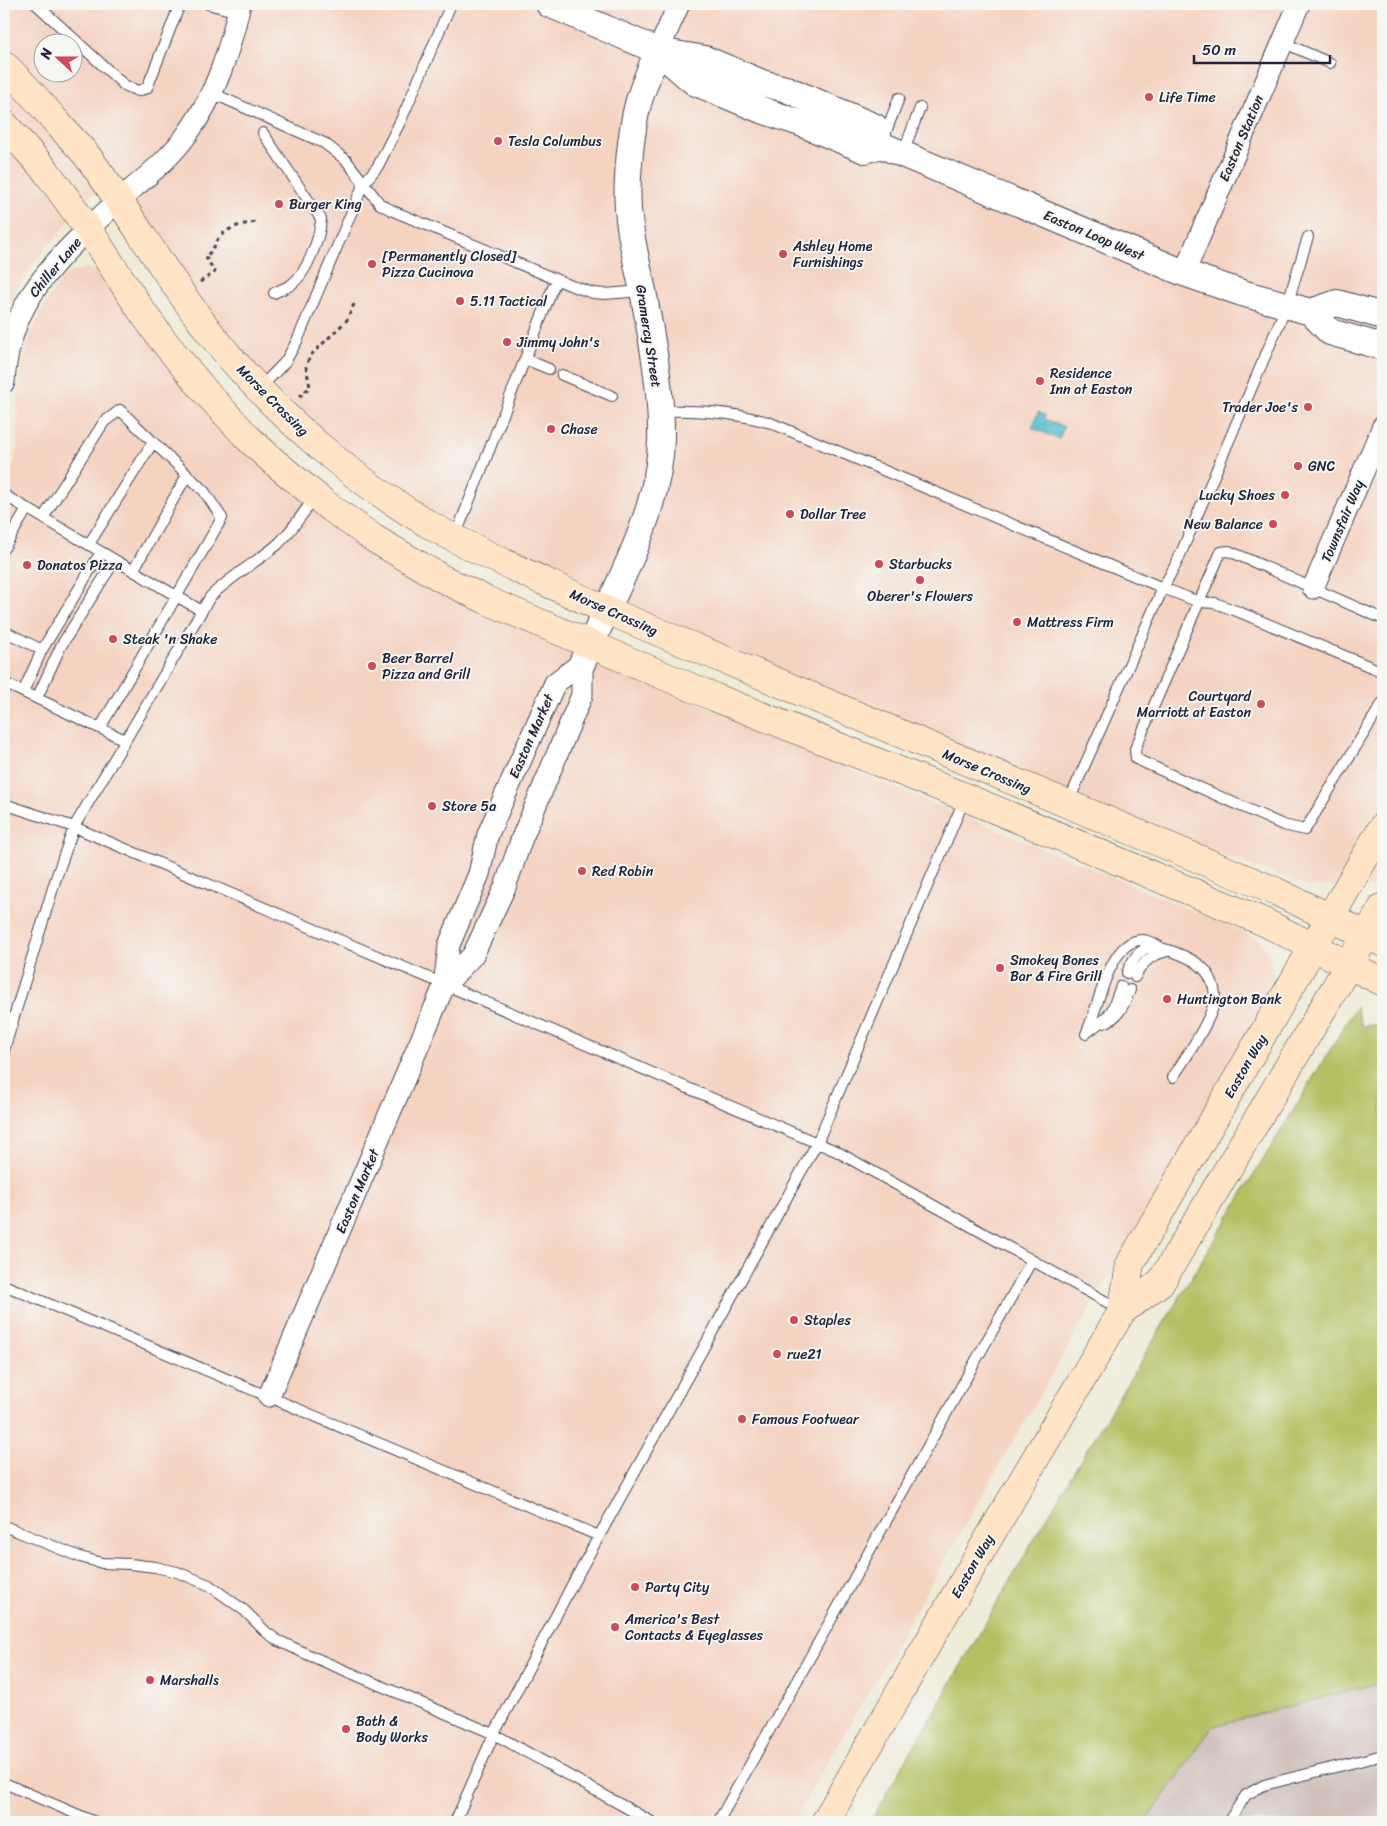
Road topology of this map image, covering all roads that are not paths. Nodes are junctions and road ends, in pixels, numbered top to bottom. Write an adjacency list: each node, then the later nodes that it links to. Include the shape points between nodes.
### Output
1 (36, 4): 2 (lane, via 124,86 138,91 147,88)
2 (180, 4)
3 (208, 4): 8 (lane)
4 (450, 4): 19 (lane, via 402,118 378,166)
5 (549, 4): 10 (street, Easton Loop West)
6 (679, 4): 10 (street, Gramercy Street)
7 (1299, 4): 9 (street, Easton Station)
8 (239, 8): 13 (street, Chiller Lane, via 225,61)
9 (1282, 42): 11 (lane); 22 (street, Easton Station)
10 (658, 51): 18 (street, Easton Loop West, via 694,82 750,106 865,150); 24 (street, Gramercy Street, via 638,103 628,183 630,231)
11 (1330, 63)
12 (4, 65): 20 (main road, Morse Crossing, via 87,156)
13 (212, 92): 19 (lane, via 324,143 346,160); 20 (street, Chiller Lane, via 176,149)
14 (899, 98): 18 (lane)
15 (920, 108): 18 (lane)
16 (4, 124): 20 (main road, Morse Crossing, via 46,171)
17 (264, 133): 25 (lane, via 321,219 321,230 304,272 292,285)
18 (892, 150): 22 (street, Easton Loop West)
19 (364, 183): 23 (lane, via 380,204 393,211); 33 (lane, via 297,341 284,362)
20 (103, 215): 32 (street, Chiller Lane, via 59,258 30,294 11,340); 33 (main road, Morse Crossing, via 196,314); 40 (main road, Morse Crossing, via 151,324 203,390 249,439)
21 (1308, 237): 26 (lane)
22 (1184, 273): 26 (street, Easton Loop West)
23 (556, 280): 24 (lane, via 605,294); 29 (lane)
24 (643, 291): 35 (street, Gramercy Street)
25 (274, 293)
26 (1299, 309): 27 (street, via 1337,303); 28 (street, via 1330,332); 49 (lane)
27 (1383, 316)
28 (1383, 347)
29 (525, 359): 30 (lane); 43 (lane)
30 (549, 369)
31 (562, 375): 34 (lane)
32 (4, 382)
33 (260, 389): 43 (main road, Morse Crossing, via 308,436 356,475)
34 (612, 396)
35 (660, 410): 49 (lane, via 728,412 771,423); 53 (street, Gramercy Street, via 661,442 648,507 627,566)
36 (1383, 426): 50 (street, Townsfair Way)
37 (153, 442): 38 (lane); 42 (lane, via 120,410 104,422); 44 (lane)
38 (188, 475): 48 (lane); 51 (lane, via 204,491 222,518)
39 (4, 495): 41 (lane)
40 (316, 496): 54 (lane, via 278,543 223,584); 58 (main road, Morse Crossing, via 373,538 441,578)
41 (27, 508): 42 (lane); 45 (lane)
42 (43, 518): 44 (lane)
43 (454, 538): 53 (main road, Morse Crossing)
44 (89, 544): 46 (lane)
45 (4, 548)
46 (101, 552): 47 (lane); 57 (lane)
47 (115, 560): 48 (lane); 62 (lane, via 61,646)
48 (133, 570): 51 (lane)
49 (1163, 588): 52 (lane); 68 (lane)
50 (1313, 588): 52 (lane, via 1229,551 1221,552); 55 (lane)
51 (176, 595): 54 (lane); 64 (lane)
52 (1200, 602): 59 (lane, via 1215,603 1239,612); 63 (lane, via 1135,749 1136,759 1283,825 1305,830)
53 (606, 610): 58 (street, Gramercy Street); 68 (main road, Morse Crossing)
54 (202, 611): 65 (lane)
55 (1383, 619)
56 (4, 631): 57 (lane)
57 (42, 650): 61 (lane)
58 (586, 654): 66 (main road, Morse Crossing, via 714,697); 79 (street, Easton Market, via 582,695 522,838 506,887 473,955); 79 (street, Easton Market, via 555,683 488,834 479,874 450,945)
59 (1383, 672)
60 (4, 683): 61 (lane)
61 (23, 692): 62 (lane)
62 (37, 698): 64 (lane)
63 (1383, 702)
64 (100, 728): 65 (lane)
65 (125, 740): 70 (lane)
66 (965, 797): 74 (main road, Morse Crossing, via 1264,922); 83 (lane)
67 (4, 804): 70 (lane)
68 (1067, 804): 72 (main road, Morse Crossing, via 1275,891)
69 (1383, 826): 72 (main road, Easton Way)
70 (74, 828): 79 (lane); 81 (lane)
71 (1383, 907): 73 (main road, Easton Way)
72 (1330, 918): 73 (main road, Morse Crossing); 74 (main road, Easton Way)
73 (1375, 939): 76 (main road, Easton Way)
74 (1314, 947): 76 (main road, Morse Crossing); 86 (main road, Easton Way, via 1130,1264)
75 (1166, 949): 77 (lane, via 1146,959); 80 (lane, via 1148,941 1136,941 1119,954 1096,1003 1088,1033 1121,1011); 82 (lane, via 1202,967 1214,987 1215,997 1210,1015)
76 (1349, 965): 78 (main road, Morse Crossing); 86 (main road, Easton Way, via 1161,1282)
77 (1131, 975)
78 (1383, 982)
79 (444, 986): 83 (lane); 87 (street, Easton Market)
80 (1125, 988)
81 (4, 1050)
82 (1173, 1077)
83 (817, 1143): 84 (lane); 89 (lane)
84 (1032, 1260): 86 (lane); 96 (lane)
85 (4, 1285): 87 (lane)
86 (1122, 1311): 97 (main road, Easton Way)
87 (269, 1396): 89 (lane)
88 (4, 1526): 90 (lane, via 80,1557 102,1563 155,1567 209,1584 278,1640)
89 (599, 1536): 90 (lane)
90 (494, 1734): 94 (lane); 95 (lane)
91 (1383, 1755): 98 (lane, via 1264,1785 1246,1795)
92 (4, 1782): 93 (lane)
93 (95, 1822)
94 (456, 1822)
95 (652, 1822)
96 (718, 1822)
97 (825, 1822)
98 (1228, 1822)

